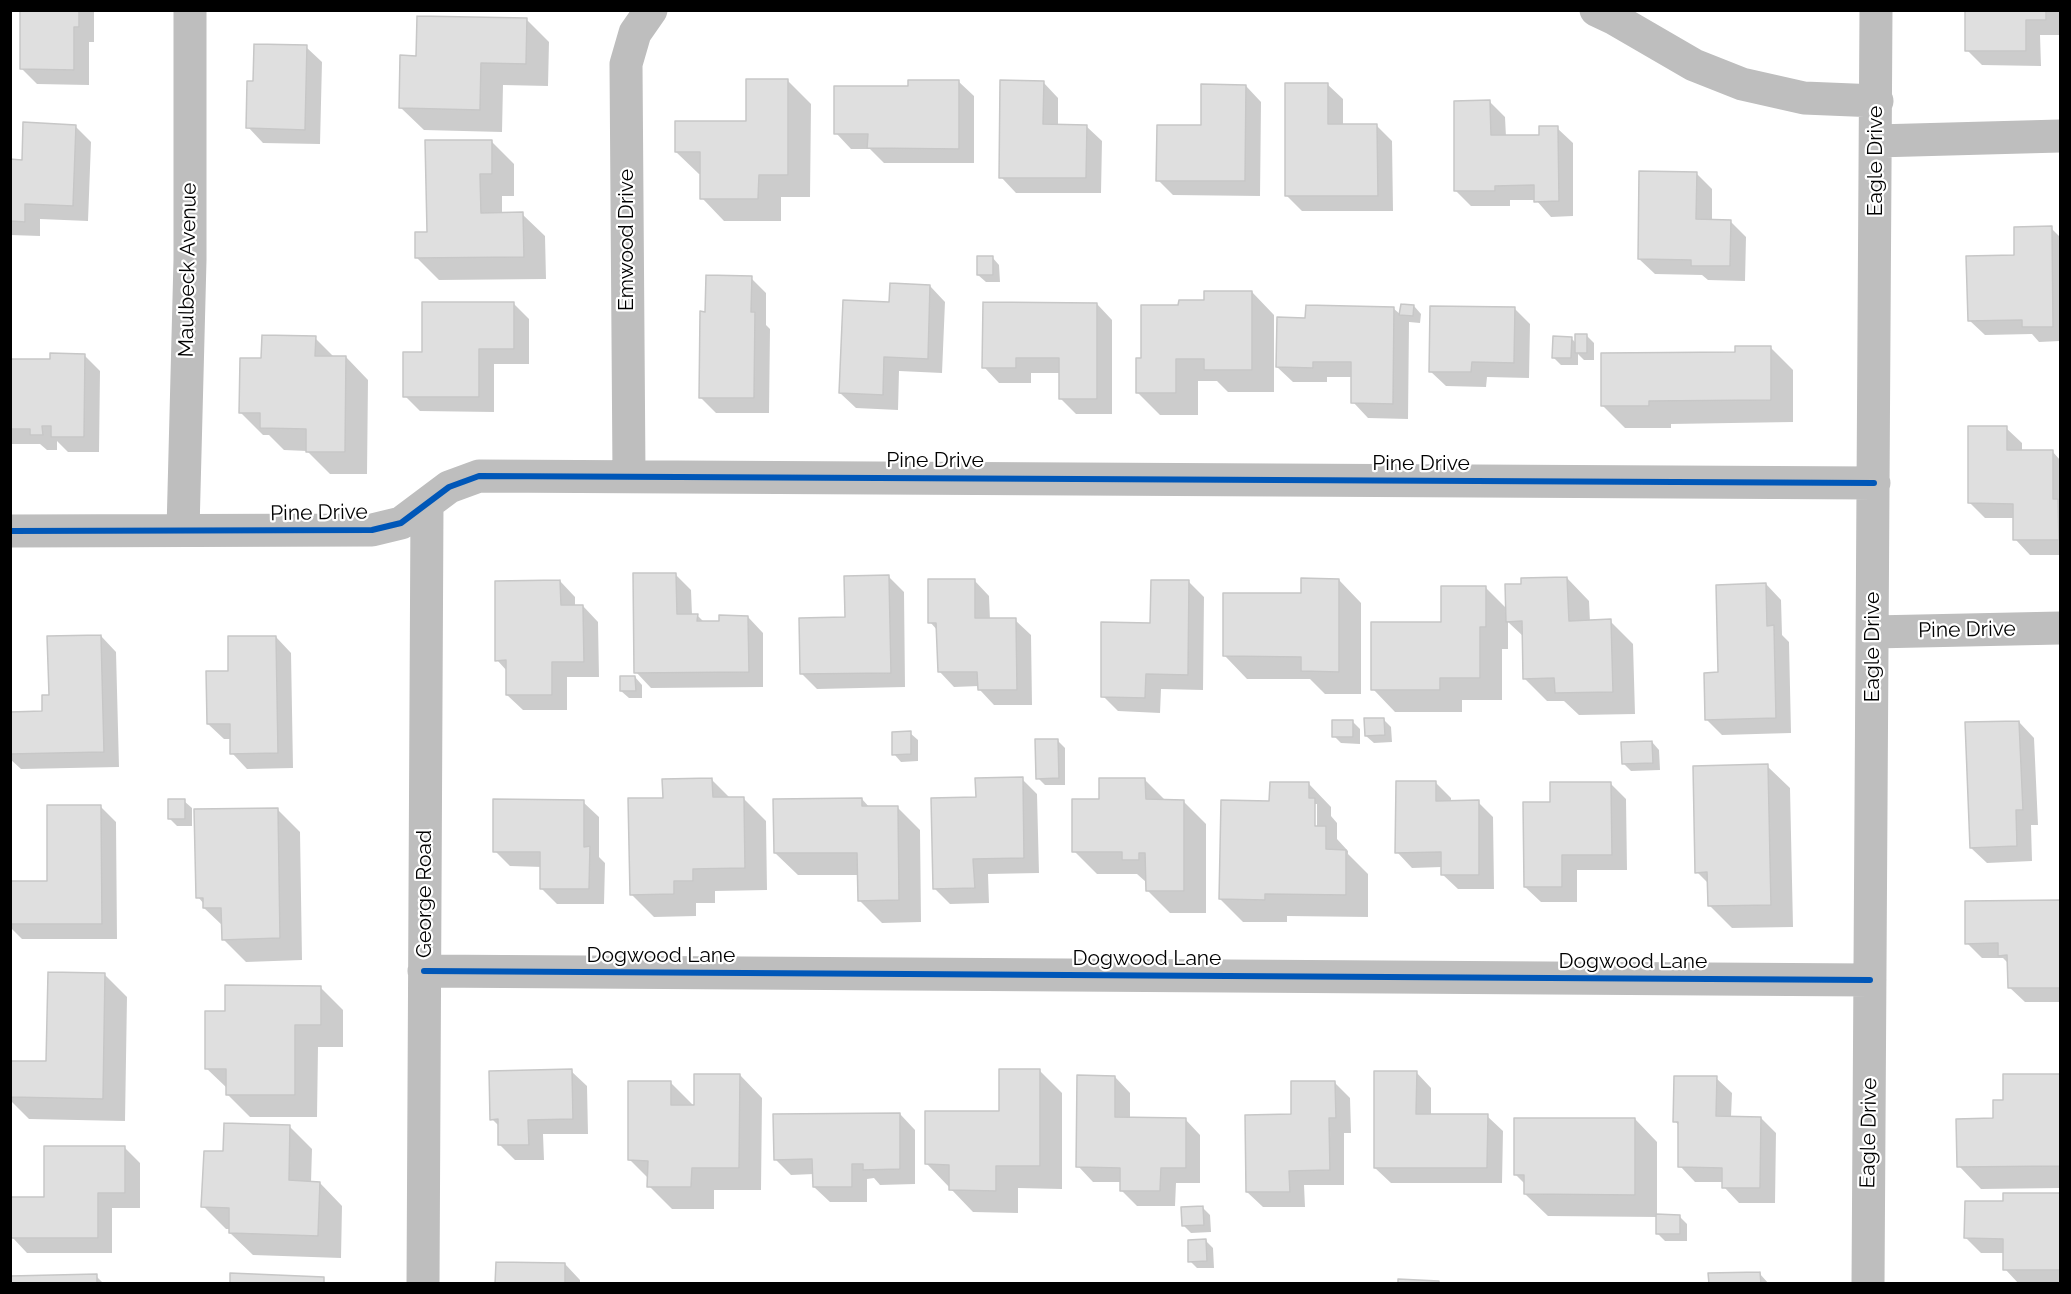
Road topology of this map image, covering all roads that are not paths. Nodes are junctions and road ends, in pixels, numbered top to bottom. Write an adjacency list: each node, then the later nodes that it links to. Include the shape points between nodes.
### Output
1 (190, 10): 11 (street, Maulbeck Avenue, via 190,260)
2 (651, 10): 8 (street, Emwood Drive, via 635,33 626,64)
3 (1596, 10): 5 (street, via 1694,65 1742,84 1804,98)
4 (1876, 10): 5 (street, Eagle Drive)
5 (1877, 101): 7 (street, Eagle Drive)
6 (2061, 135): 7 (street)
7 (1876, 141): 9 (street, Eagle Drive)
8 (629, 475): 9 (street, Pine Drive); 10 (street, Pine Drive, via 479,476 449,487)
9 (1874, 483): 14 (street, Eagle Drive)
10 (426, 505): 11 (street, Pine Drive, via 401,523 372,530); 15 (street, George Road)
11 (183, 530): 12 (street, Pine Drive)
12 (10, 531)
13 (2061, 628): 14 (street, Pine Drive)
14 (1873, 633): 16 (street, Eagle Drive)
15 (424, 971): 16 (street, Dogwood Lane); 17 (street, George Road)
16 (1870, 980): 18 (street, Eagle Drive)
17 (423, 1284)
18 (1868, 1284)

